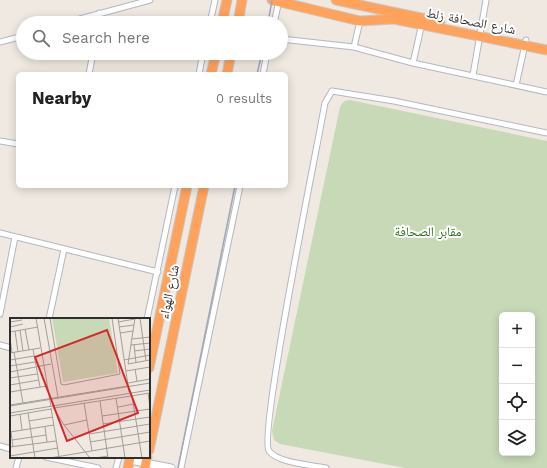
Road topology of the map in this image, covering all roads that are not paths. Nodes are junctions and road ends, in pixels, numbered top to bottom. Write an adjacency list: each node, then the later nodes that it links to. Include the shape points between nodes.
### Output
1 (150, 0): 9 (street)
2 (216, 0): 12 (street)
3 (227, 0): 13 (highway)
4 (242, 0): 14 (highway)
5 (277, 0): 15 (street); 16 (highway, شارع الصحافة زلط)
6 (336, 0): 8 (highway, شارع الصحافة زلط)
7 (486, 0): 18 (street)
8 (358, 2): 17 (highway, شارع الصحافة زلط)
9 (99, 13): 10 (street); 11 (street)
10 (89, 16)
11 (98, 16)
12 (212, 16)
13 (224, 16)
14 (239, 16)
15 (275, 16)
16 (360, 21): 17 (highway, شارع الصحافة زلط, via 394,19); 24 (street)
17 (423, 22): 18 (highway, شارع الصحافة زلط); 31 (street)
18 (480, 34): 22 (highway, شارع الصحافة زلط); 37 (street)
19 (16, 38): 21 (street)
20 (288, 40): 24 (street)
21 (0, 42)
22 (526, 43): 23 (highway, شارع الصحافة زلط); 25 (highway, شارع الصحافة زلط); 38 (street)
23 (547, 45)
24 (354, 48): 31 (street)
25 (547, 50)
26 (92, 60): 32 (street)
27 (201, 60): 33 (street)
28 (214, 60): 34 (highway)
29 (230, 60): 35 (highway)
30 (266, 60): 36 (street)
31 (413, 63): 37 (street)
32 (89, 72)
33 (198, 72)
34 (211, 72)
35 (227, 72)
36 (263, 72)
37 (473, 75): 38 (street)
38 (516, 86): 39 (street)
39 (547, 92)
40 (547, 133): 73 (street, via 394,101 332,91 325,103 319,134 266,434 268,449 274,456)
41 (0, 140): 42 (street)
42 (16, 144)
43 (175, 188): 47 (street)
44 (187, 188): 48 (highway, شارع الهواء)
45 (204, 188): 59 (highway, شارع الهواء)
46 (240, 188): 72 (street)
47 (172, 204): 48 (street); 52 (street)
48 (183, 206): 58 (highway, شارع الهواء)
49 (0, 233): 50 (street)
50 (15, 237): 51 (street); 53 (street)
51 (64, 249): 52 (street); 54 (street)
52 (158, 272): 55 (street)
53 (0, 314)
54 (49, 318)
55 (147, 318)
56 (0, 345): 57 (street)
57 (10, 348)
58 (150, 363)
59 (150, 445)
60 (0, 446): 61 (street)
61 (10, 449)
62 (18, 458): 68 (street)
63 (56, 458): 65 (street)
64 (119, 458): 70 (street)
65 (66, 459): 69 (street)
66 (129, 462): 67 (street)
67 (146, 463): 71 (street)
68 (16, 468)
69 (98, 468)
70 (116, 468)
71 (171, 468)
72 (181, 468)
73 (326, 468)

